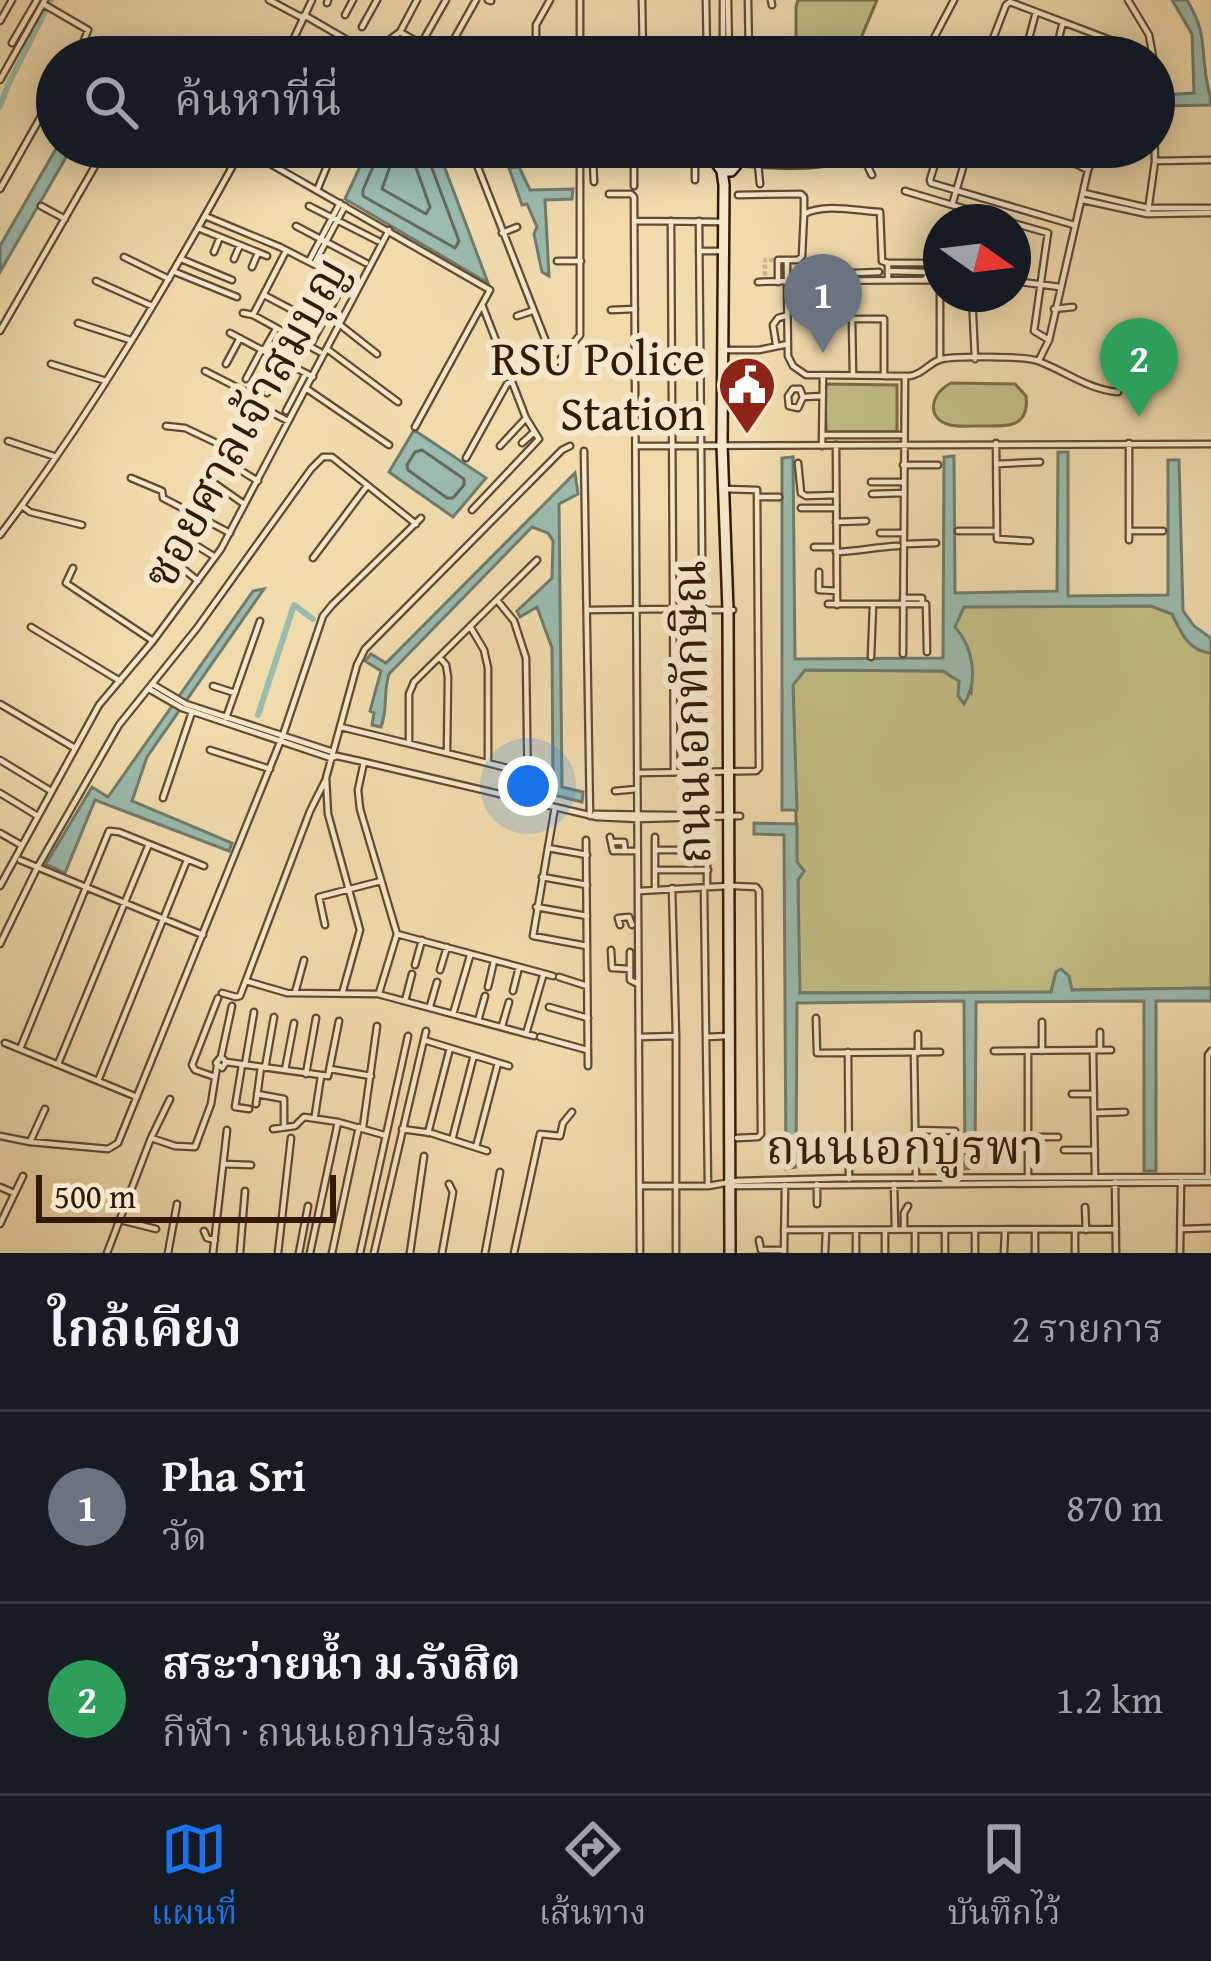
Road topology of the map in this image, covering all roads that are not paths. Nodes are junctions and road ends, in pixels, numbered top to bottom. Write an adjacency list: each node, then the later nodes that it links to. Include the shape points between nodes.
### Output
1 (12, 0): 21 (street)
2 (269, 0): 20 (street)
3 (311, 0): 20 (street)
4 (353, 0): 19 (street)
5 (376, 0): 23 (street)
6 (417, 0): 24 (street)
7 (446, 0): 30 (street)
8 (476, 0): 31 (street)
9 (550, 0): 32 (street)
10 (580, 0): 33 (street)
11 (642, 0): 34 (street)
12 (706, 0): 35 (street)
13 (726, 0): 36 (street)
14 (748, 0): 37 (street)
15 (954, 0): 38 (street)
16 (1128, 0): 43 (street)
17 (42, 2): 25 (street, via 88,30); 44 (street); 45 (street)
18 (1036, 12): 22 (street); 39 (street, via 1008,3); 40 (street)
19 (345, 15)
20 (303, 17): 26 (street); 27 (street)
21 (0, 21)
22 (1063, 22): 41 (street); 42 (street)
23 (362, 27)
24 (400, 32): 28 (street); 29 (street)
25 (86, 36)
26 (294, 36)
27 (339, 36)
28 (395, 36)
29 (407, 36)
30 (426, 36)
31 (456, 36)
32 (536, 36)
33 (580, 36)
34 (643, 36)
35 (707, 36)
36 (726, 36)
37 (749, 36)
38 (935, 36)
39 (995, 36)
40 (1030, 36)
41 (1059, 36)
42 (1100, 36)
43 (1149, 36)
44 (12, 43)
45 (0, 80)
46 (36, 125): 71 (street)
47 (1211, 160): 48 (street)
48 (1175, 161)
49 (94, 168): 86 (street)
50 (231, 168): 85 (street)
51 (279, 168): 72 (street)
52 (326, 168): 72 (street)
53 (479, 168): 98 (street)
54 (580, 168): 114 (street)
55 (593, 168): 68 (street)
56 (634, 168): 70 (street)
57 (695, 168): 67 (street)
58 (725, 168): 91 (street, ถนนเอกทักษิณ)
59 (758, 168): 69 (street)
60 (870, 168): 66 (street)
61 (933, 168): 77 (street, via 929,182)
62 (963, 168): 77 (street)
63 (1084, 168): 65 (street)
64 (1154, 168): 82 (street)
65 (1088, 170): 76 (street)
66 (872, 175)
67 (695, 180)
68 (593, 182)
69 (760, 184)
70 (634, 185)
71 (0, 189)
72 (317, 190): 79 (street)
73 (905, 191): 77 (street)
74 (609, 194): 88 (street, via 634,197)
75 (738, 195): 84 (street, via 801,194)
76 (1083, 196): 82 (street); 93 (street)
77 (954, 198): 78 (street); 93 (street)
78 (968, 204)
79 (342, 205): 87 (street); 97 (street)
80 (40, 206): 86 (street)
81 (309, 206): 87 (street)
82 (1148, 211): 83 (street)
83 (1211, 211)
84 (804, 214): 112 (street, via 803,253); 118 (street, via 880,212)
85 (205, 216): 95 (street); 103 (street)
86 (65, 219): 160 (street)
87 (335, 219): 100 (street); 101 (street)
88 (634, 221): 89 (street); 127 (street)
89 (671, 221): 90 (street); 214 (street)
90 (699, 221): 91 (street); 104 (street)
91 (726, 222): 105 (street, ถนนเอกทักษิณ); 169 (street, ถนนเอกทักษิณ)
92 (296, 226): 100 (street)
93 (1075, 226): 138 (street)
94 (517, 227): 98 (street)
95 (198, 228): 99 (street); 111 (street)
96 (1031, 228): 136 (street, via 1048,233)
97 (388, 230): 144 (street, via 489,289); 157 (street, ซอยศาลเจ้าสมบุญ)
98 (502, 232): 147 (street)
99 (220, 237): 102 (street); 106 (street)
100 (323, 240): 115 (street); 116 (street)
101 (378, 241)
102 (240, 245): 107 (street); 110 (street)
103 (287, 250): 115 (street); 121 (street)
104 (699, 251): 105 (street); 208 (street)
105 (723, 251): 169 (street, ถนนเอกทักษิณ)
106 (214, 252)
107 (258, 253): 108 (street); 117 (street)
108 (267, 256)
109 (124, 257): 122 (street)
110 (234, 259)
111 (181, 260): 122 (street); 126 (street)
112 (787, 260): 132 (street); 134 (street, via 778,260)
113 (557, 261): 114 (street)
114 (580, 261): 147 (street, via 580,337 559,361 550,359)
115 (312, 262): 130 (street)
116 (366, 263)
117 (252, 267)
118 (888, 271): 118 (street, via 926,263 930,267 923,272); 124 (street); 128 (street)
119 (813, 272): 123 (street)
120 (878, 272): 124 (street)
121 (275, 273): 125 (street); 140 (street)
122 (171, 275): 141 (street); 143 (street)
123 (831, 276): 124 (street); 132 (street)
124 (853, 276)
125 (286, 279)
126 (232, 280)
127 (635, 280): 131 (street); 146 (street)
128 (923, 280)
129 (97, 281): 143 (street)
130 (345, 281): 137 (street); 142 (street)
131 (621, 281)
132 (787, 281): 134 (street); 155 (street)
133 (758, 282): 134 (street)
134 (778, 282)
135 (1031, 282): 136 (street)
136 (1043, 284): 138 (street); 164 (street, via 1034,332)
137 (354, 286)
138 (1060, 286): 152 (street)
139 (311, 292): 142 (street)
140 (264, 295): 153 (street); 158 (street)
141 (237, 297)
142 (333, 304): 158 (street)
143 (152, 306): 163 (street)
144 (483, 307): 185 (street); 197 (street)
145 (1073, 307): 152 (street)
146 (635, 309): 148 (street); 213 (street)
147 (532, 310): 154 (street)
148 (611, 310)
149 (940, 312): 171 (street)
150 (973, 312): 172 (street)
151 (243, 313): 153 (street)
152 (1053, 313): 164 (street)
153 (254, 315): 159 (street)
154 (517, 316)
155 (785, 316): 165 (street); 165 (street, via 773,325)
156 (78, 322): 163 (street)
157 (339, 324): 168 (street, ซอยศาลเจ้าสมบุญ); 170 (street)
158 (321, 326): 166 (street)
159 (276, 328): 166 (street); 167 (street)
160 (0, 331)
161 (230, 333): 162 (street)
162 (240, 338): 167 (street); 176 (street)
163 (131, 340): 184 (street)
164 (1048, 342): 173 (street)
165 (783, 344): 169 (street); 179 (street, via 800,373)
166 (310, 346): 168 (street)
167 (263, 350): 174 (street); 183 (street)
168 (323, 350): 178 (street, ซอยศาลเจ้าสมบุญ); 192 (street)
169 (726, 350): 209 (street, ถนนเอกทักษิณ)
170 (377, 354)
171 (940, 359): 172 (street); 182 (street, via 921,375)
172 (975, 359): 173 (street)
173 (1040, 359): 187 (street)
174 (284, 361): 178 (street); 188 (street)
175 (51, 364): 184 (street)
176 (226, 364)
177 (205, 370): 191 (street)
178 (309, 375): 186 (street, ซอยศาลเจ้าสมบุญ); 193 (street)
179 (823, 375): 180 (street); 189 (street)
180 (853, 376): 181 (street); 181 (street, via 852,320 880,319)
181 (884, 376): 182 (street)
182 (905, 376): 200 (street)
183 (246, 379)
184 (105, 381): 218 (street)
185 (512, 381): 194 (street); 219 (street)
186 (307, 389): 195 (street, ซอยศาลเจ้าสมบุญ); 207 (street)
187 (1118, 392)
188 (267, 393)
189 (823, 396): 190 (street); 199 (street)
190 (803, 397)
191 (252, 402): 195 (street); 216 (street)
192 (398, 402)
193 (286, 411)
194 (526, 418): 198 (street); 211 (street)
195 (288, 421): 228 (street, ซอยศาลเจ้าสมบุญ)
196 (166, 426): 216 (street)
197 (415, 427)
198 (533, 433): 203 (street); 243 (street, via 538,440)
199 (823, 435): 200 (street); 215 (street)
200 (902, 435): 205 (street)
201 (8, 441): 218 (street)
202 (1129, 442): 204 (street); 206 (street); 251 (street)
203 (522, 443)
204 (996, 443): 205 (street); 223 (street)
205 (903, 444): 210 (street); 224 (street)
206 (1211, 444)
207 (389, 445)
208 (702, 445): 209 (street); 214 (street); 277 (street)
209 (724, 445): 215 (street); 233 (street, ถนนเอกทักษิณ)
210 (836, 445): 215 (street); 236 (street)
211 (500, 446)
212 (570, 446): 297 (street, via 365,649)
213 (636, 446): 214 (street); 276 (street)
214 (672, 446): 274 (street)
215 (822, 446)
216 (225, 447): 220 (street)
217 (584, 452): 275 (street)
218 (56, 457): 240 (street)
219 (466, 458)
220 (217, 460)
221 (1040, 462): 223 (street)
222 (798, 463): 236 (street, via 801,494)
223 (996, 464): 248 (street)
224 (902, 465): 225 (street); 230 (street)
225 (938, 465)
226 (230, 471): 228 (street)
227 (131, 478): 252 (street)
228 (258, 481): 239 (street, ซอยศาลเจ้าสมบุญ)
229 (871, 482): 230 (street)
230 (903, 482): 235 (street)
231 (214, 483): 239 (street)
232 (367, 486): 263 (street); 291 (street, via 332,458 310,469); 298 (street, via 418,521 323,616)
233 (725, 489): 237 (street, via 755,488); 278 (street, ถนนเอกทักษิณ)
234 (872, 494): 235 (street)
235 (903, 494): 250 (street)
236 (836, 495): 242 (street)
237 (757, 497): 238 (street); 311 (street, via 759,768)
238 (778, 497)
239 (245, 504): 252 (street, ซอยศาลเจ้าสมบุญ)
240 (22, 506): 246 (street); 254 (street)
241 (801, 508): 242 (street)
242 (836, 508): 245 (street)
243 (472, 510)
244 (866, 521): 245 (street)
245 (836, 522): 261 (street)
246 (82, 525)
247 (958, 530): 248 (street)
248 (997, 531): 257 (street, via 1000,541)
249 (1163, 531): 251 (street)
250 (903, 532): 253 (street); 259 (street)
251 (1129, 532): 256 (street)
252 (230, 533): 262 (street, ซอยศาลเจ้าสมบุญ)
253 (880, 533)
254 (0, 535)
255 (186, 539): 262 (street)
256 (1129, 540)
257 (1030, 541)
258 (936, 543): 259 (street)
259 (900, 545): 261 (street); 271 (street)
260 (814, 547): 261 (street)
261 (836, 550): 269 (street)
262 (215, 557): 268 (street, ซอยศาลเจ้าสมบุญ)
263 (314, 558)
264 (537, 560): 270 (street)
265 (175, 562): 268 (street)
266 (73, 568): 280 (street, via 66,583)
267 (819, 572): 269 (street, via 819,590)
268 (198, 581): 285 (street, ซอยศาลเจ้าสมบุญ)
269 (837, 591): 272 (street, via 833,605)
270 (497, 599): 284 (street); 312 (street, via 526,658)
271 (903, 601): 272 (street); 286 (street, via 927,605); 287 (street)
272 (873, 605): 289 (street)
273 (128, 607): 280 (street)
274 (673, 609): 276 (street); 309 (street)
275 (587, 610): 276 (street); 321 (street)
276 (637, 610): 308 (street)
277 (704, 610): 278 (street); 310 (street)
278 (730, 610): 311 (street, ถนนเอกทักษิณ)
279 (140, 615): 282 (street)
280 (119, 618): 282 (street)
281 (260, 622): 293 (street)
282 (132, 626): 285 (street)
283 (31, 627): 290 (street)
284 (470, 627): 288 (street); 306 (street, via 488,668)
285 (153, 641): 290 (street, ซอยศาลเจ้าสมบุญ)
286 (927, 652)
287 (902, 654)
288 (439, 657): 299 (street, via 410,688); 302 (street, via 448,677)
289 (871, 657)
290 (120, 681): 300 (street, ซอยศาลเจ้าสมบุญ)
291 (151, 686): 295 (street); 340 (street, via 119,725)
292 (213, 686): 293 (street)
293 (235, 693): 296 (street)
294 (0, 704): 300 (street)
295 (194, 709): 296 (street); 318 (street)
296 (226, 719): 298 (street)
297 (340, 726): 299 (street); 303 (street)
298 (282, 738): 303 (street); 307 (street)
299 (409, 743): 302 (street)
300 (75, 749): 315 (street, ซอยศาลเจ้าสมบุญ)
301 (210, 750): 307 (street)
302 (447, 752): 306 (street)
303 (334, 755): 305 (street); 313 (street)
304 (0, 758): 315 (street)
305 (364, 761): 319 (street); 345 (street, via 360,809)
306 (488, 763): 312 (street)
307 (270, 769): 361 (street)
308 (637, 772): 309 (street); 314 (street)
309 (674, 772): 310 (street)
310 (704, 772): 311 (street)
311 (731, 772): 323 (street, ถนนเอกทักษิณ)
312 (528, 773): 319 (street)
313 (326, 778): 353 (street); 377 (street)
314 (638, 789): 316 (street); 324 (street)
315 (51, 790): 322 (street, ซอยศาลเจ้าสมบุญ)
316 (615, 791)
317 (0, 793): 322 (street)
318 (163, 798)
319 (528, 800): 320 (street)
320 (555, 807): 321 (street); 332 (street)
321 (588, 814): 324 (street)
322 (37, 816): 331 (street, ซอยศาลเจ้าสมบุญ)
323 (731, 816): 324 (street); 348 (street, ถนนเอกทักษิณ)
324 (638, 817): 335 (street)
325 (0, 833): 331 (street)
326 (655, 837): 333 (street)
327 (707, 838): 334 (street)
328 (586, 840): 336 (street)
329 (611, 840): 335 (street, via 612,850)
330 (149, 844): 338 (street); 350 (street, via 109,831); 355 (street)
331 (21, 845): 343 (street, ซอยศาลเจ้าสมบุญ)
332 (548, 848): 336 (street); 344 (street)
333 (655, 850): 334 (street); 341 (street)
334 (707, 850): 342 (street)
335 (638, 851): 354 (street)
336 (587, 855): 346 (street)
337 (20, 860): 340 (street)
338 (187, 860): 339 (street); 358 (street)
339 (204, 866)
340 (37, 868): 350 (street); 363 (street)
341 (656, 870): 342 (street); 352 (street)
342 (708, 871): 349 (street)
343 (2, 875): 347 (street, ซอยศาลเจ้าสมบุญ)
344 (542, 877): 346 (street); 356 (street)
345 (381, 881): 353 (street); 360 (street)
346 (587, 885): 357 (street)
347 (0, 886)
348 (731, 886): 349 (street); 410 (street, ถนนเอกทักษิณ); 467 (street, via 760,891 761,1135)
349 (706, 887): 351 (street); 412 (street)
350 (86, 888): 355 (street); 416 (street)
351 (672, 888): 352 (street); 409 (street)
352 (656, 889): 354 (street)
353 (348, 890): 359 (street, via 320,897); 384 (street, via 360,930)
354 (638, 891): 379 (street)
355 (124, 904): 358 (street); 430 (street)
356 (536, 907): 357 (street); 364 (street, via 533,936)
357 (587, 916): 364 (street)
358 (163, 919): 361 (street); 441 (street)
359 (325, 925)
360 (397, 934): 362 (street); 385 (street)
361 (203, 935): 443 (street)
362 (422, 940): 365 (street); 371 (street)
363 (0, 944)
364 (587, 946): 380 (street)
365 (446, 947): 367 (street); 374 (street)
366 (611, 950): 369 (street)
367 (471, 954): 370 (street); 393 (street)
368 (304, 959): 383 (street)
369 (611, 960): 373 (street, via 612,968); 373 (street, via 630,956)
370 (494, 961): 372 (street); 381 (street)
371 (415, 965)
372 (519, 967): 376 (street); 382 (street)
373 (630, 969): 379 (street, via 630,982)
374 (440, 970)
375 (412, 974): 387 (street)
376 (543, 974): 380 (street); 389 (street)
377 (246, 981): 383 (street); 440 (street, via 238,997 220,995 192,1065)
378 (437, 982): 391 (street)
379 (639, 983): 411 (street)
380 (587, 986): 396 (street)
381 (488, 987)
382 (513, 991)
383 (295, 993): 384 (street)
384 (342, 994): 385 (street)
385 (378, 994): 387 (street)
386 (485, 996): 399 (street)
387 (405, 1001): 391 (street)
388 (509, 1003): 403 (street)
389 (534, 1004): 396 (street); 406 (street)
390 (232, 1006): 428 (street)
391 (429, 1008): 393 (street)
392 (254, 1012): 431 (street)
393 (454, 1014): 399 (street)
394 (274, 1017): 434 (street)
395 (316, 1018): 437 (street)
396 (588, 1018): 418 (street)
397 (815, 1018): 424 (street, via 816,1052)
398 (339, 1021): 435 (street)
399 (478, 1021): 403 (street)
400 (1042, 1022): 421 (street)
401 (294, 1023): 436 (street)
402 (377, 1026): 439 (street)
403 (502, 1027): 406 (street)
404 (426, 1031): 413 (street)
405 (1100, 1031): 422 (street)
406 (526, 1034): 418 (street)
407 (918, 1034): 426 (street)
408 (408, 1036): 462 (street)
409 (676, 1036): 411 (street); 494 (street)
410 (732, 1036): 412 (street); 467 (street, ถนนเอกทักษิณ)
411 (639, 1037): 493 (street)
412 (706, 1037): 495 (street)
413 (424, 1040): 415 (street); 457 (street)
414 (5, 1043): 416 (street)
415 (450, 1048): 427 (street); 461 (street)
416 (20, 1049): 430 (street)
417 (1111, 1050): 422 (street)
418 (588, 1051): 433 (street)
419 (994, 1051): 420 (street)
420 (1028, 1051): 421 (street); 469 (street)
421 (1042, 1051): 422 (street)
422 (1097, 1051): 446 (street)
423 (1211, 1051): 481 (street)
424 (848, 1052): 426 (street); 482 (street)
425 (940, 1052): 426 (street)
426 (916, 1053): 459 (street)
427 (474, 1055): 429 (street); 468 (street)
428 (224, 1060): 431 (street); 440 (street)
429 (498, 1063): 432 (street); 472 (street)
430 (58, 1064): 441 (street)
431 (244, 1065): 434 (street); 444 (street, via 235,1107 252,1106)
432 (509, 1066)
433 (588, 1066)
434 (263, 1068): 436 (street); 444 (street)
435 (330, 1070): 438 (street); 439 (street)
436 (285, 1071): 437 (street)
437 (306, 1074): 438 (street)
438 (321, 1076): 452 (street)
439 (371, 1076): 455 (street)
440 (215, 1077): 465 (street, via 195,1147)
441 (98, 1081): 443 (street)
442 (149, 1091): 443 (street)
443 (139, 1093): 470 (street, via 115,1148)
444 (257, 1094): 454 (street, via 284,1100)
445 (1072, 1094): 446 (street)
446 (1094, 1094): 451 (street)
447 (170, 1100): 465 (street)
448 (45, 1109): 470 (street)
449 (572, 1112): 539 (street, via 560,1136 541,1134)
450 (1125, 1112): 451 (street)
451 (1094, 1113): 475 (street)
452 (315, 1114)
453 (338, 1122): 455 (street); 456 (street, via 304,1117); 532 (street)
454 (284, 1124)
455 (360, 1128): 462 (street); 533 (street)
456 (273, 1129)
457 (402, 1129): 461 (street); 535 (street)
458 (227, 1130): 477 (street)
459 (914, 1130): 460 (street); 486 (street)
460 (955, 1131)
461 (428, 1132): 468 (street)
462 (385, 1135): 534 (street)
463 (0, 1136): 470 (street)
464 (1058, 1137): 469 (street)
465 (151, 1138): 504 (street)
466 (291, 1138): 530 (street)
467 (734, 1138): 489 (street, ถนนเอกทักษิณ)
468 (452, 1140): 472 (street)
469 (1028, 1140): 471 (street); 483 (street)
470 (30, 1142)
471 (998, 1144)
472 (476, 1147): 473 (street)
473 (487, 1150)
474 (1064, 1150): 475 (street)
475 (1095, 1150): 484 (street)
476 (424, 1156): 536 (street)
477 (223, 1164): 478 (street); 523 (street)
478 (250, 1165)
479 (500, 1172): 538 (street)
480 (22, 1176): 498 (street)
481 (1210, 1179): 485 (street, ถนนเอกบูรพา)
482 (849, 1180): 486 (street, ถนนเอกบูรพา); 487 (street, ถนนเอกบูรพา); 491 (street, ถนนเอกบูรพา); 492 (street, ถนนเอกบูรพา)
483 (1028, 1180): 484 (street, ถนนเอกบูรพา); 486 (street, ถนนเอกบูรพา)
484 (1095, 1180): 485 (street, ถนนเอกบูรพา); 488 (street, ถนนเอกบูรพา)
485 (1181, 1180): 488 (street, ถนนเอกบูรพา); 509 (street)
486 (916, 1181): 492 (street, ถนนเอกบูรพา)
487 (784, 1182): 489 (street, ถนนเอกบูรพา); 491 (street, ถนนเอกบูรพา); 510 (street)
488 (1114, 1182): 506 (street)
489 (732, 1183): 495 (street, ถนนเอกบูรพา); 542 (street, ถนนเอกทักษิณ)
490 (449, 1184): 537 (street)
491 (817, 1184): 500 (street)
492 (894, 1184): 513 (street)
493 (641, 1186): 494 (street, ถนนเอกบูรพา); 540 (street)
494 (677, 1186): 495 (street, ถนนเอกบูรพา); 541 (street)
495 (708, 1186)
496 (0, 1187): 498 (street)
497 (245, 1191): 529 (street)
498 (14, 1193): 505 (street)
499 (177, 1204): 527 (street)
500 (817, 1204)
501 (308, 1206): 531 (street)
502 (908, 1206): 513 (street)
503 (1085, 1207): 520 (street)
504 (120, 1220): 508 (street); 526 (street)
505 (0, 1224)
506 (1117, 1228): 520 (street); 552 (street)
507 (1211, 1228): 509 (street)
508 (155, 1229)
509 (1180, 1229): 553 (street)
510 (784, 1230): 511 (street); 525 (street)
511 (826, 1230): 522 (street); 543 (street)
512 (885, 1230): 513 (street); 522 (street); 545 (street)
513 (900, 1230): 514 (street)
514 (915, 1230): 515 (street); 546 (street)
515 (945, 1230): 516 (street); 547 (street)
516 (974, 1230): 517 (street); 548 (street)
517 (1005, 1230): 518 (street); 549 (street)
518 (1035, 1230): 519 (street); 550 (street)
519 (1075, 1230): 520 (street); 551 (street)
520 (1086, 1230)
521 (204, 1231): 523 (street)
522 (856, 1231): 544 (street)
523 (214, 1240): 528 (street)
524 (759, 1240): 525 (street, via 761,1250)
525 (784, 1251)
526 (107, 1253)
527 (168, 1253)
528 (213, 1253)
529 (240, 1253)
530 (278, 1253)
531 (298, 1253)
532 (310, 1253)
533 (332, 1253)
534 (360, 1253)
535 (374, 1253)
536 (410, 1253)
537 (442, 1253)
538 (485, 1253)
539 (514, 1253)
540 (640, 1253)
541 (676, 1253)
542 (733, 1253)
543 (825, 1253)
544 (856, 1253)
545 (885, 1253)
546 (915, 1253)
547 (945, 1253)
548 (974, 1253)
549 (1004, 1253)
550 (1035, 1253)
551 (1075, 1253)
552 (1116, 1253)
553 (1180, 1253)

